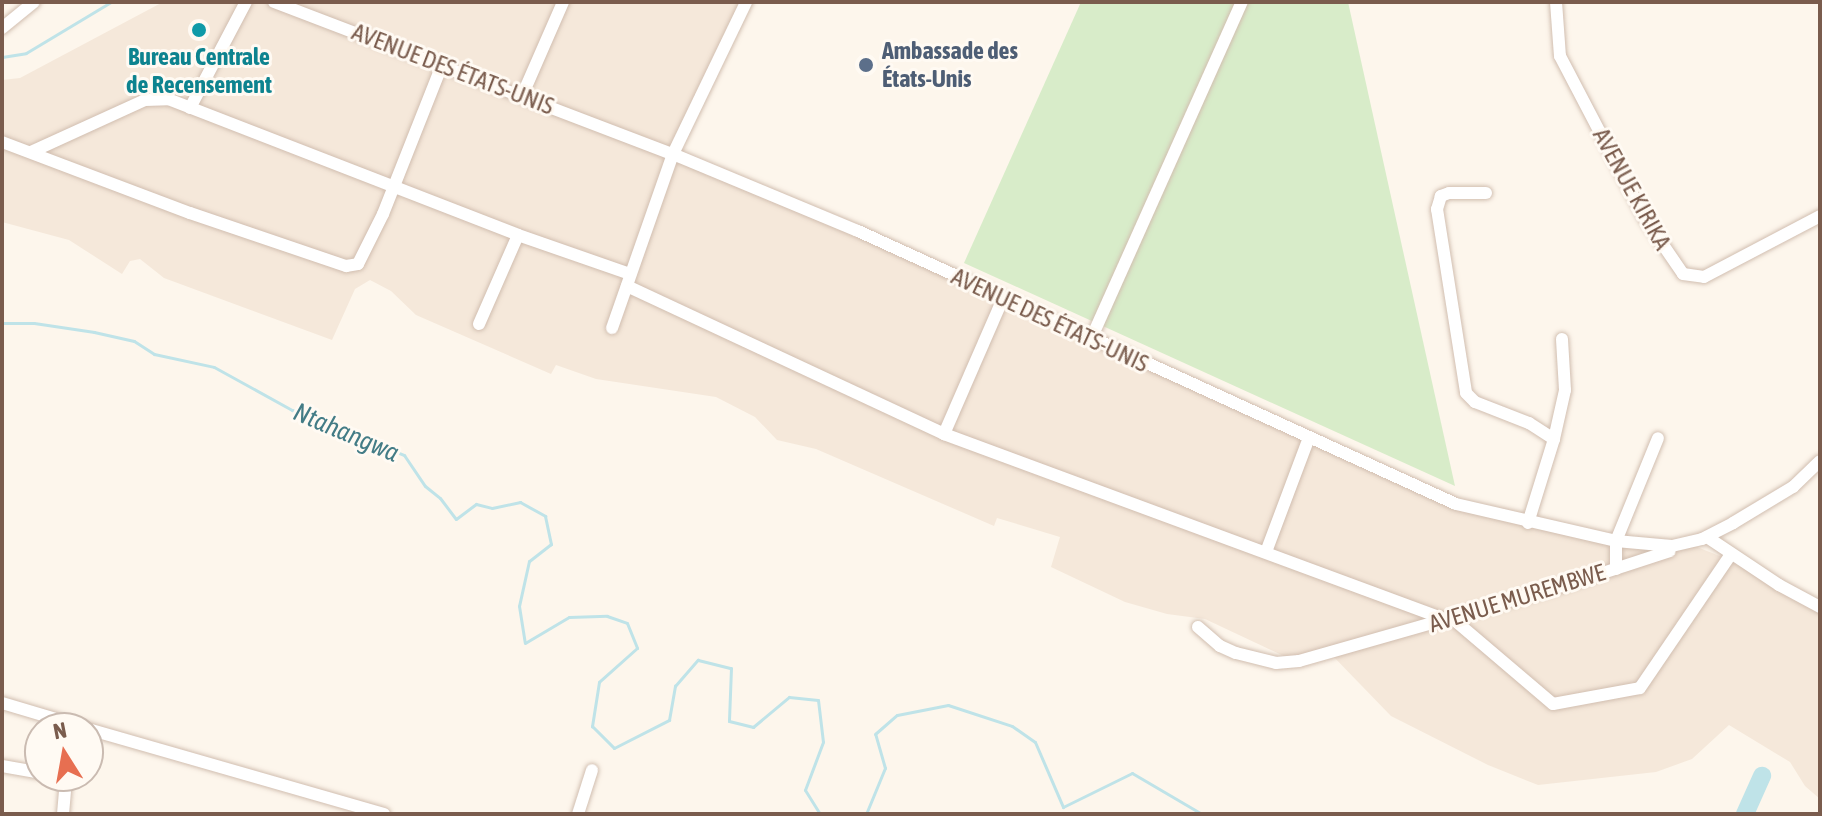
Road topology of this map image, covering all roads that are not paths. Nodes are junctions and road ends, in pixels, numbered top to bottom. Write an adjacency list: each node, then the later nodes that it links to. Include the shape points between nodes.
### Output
1 (34, 2): 9 (street)
2 (246, 2): 12 (street)
3 (274, 2): 8 (street, AVENUE DES ÉTATS-UNIS)
4 (563, 2): 11 (street)
5 (746, 2): 15 (street)
6 (1242, 2): 24 (street)
7 (1556, 2): 18 (street, AVENUE KIRIKA, via 1560,56 1644,217 1683,274 1704,277)
8 (300, 6): 10 (street, AVENUE DES ÉTATS-UNIS)
9 (2, 28)
10 (442, 65): 11 (street, AVENUE DES ÉTATS-UNIS); 16 (street)
11 (522, 96): 15 (street, AVENUE DES ÉTATS-UNIS)
12 (190, 108): 14 (street, via 168,99 145,100); 16 (street)
13 (2, 142): 14 (street)
14 (31, 152): 16 (street, via 346,266 358,264 364,255)
15 (673, 154): 20 (street); 21 (street, AVENUE DES ÉTATS-UNIS)
16 (393, 187): 19 (street)
17 (1486, 193): 28 (street, via 1449,193 1437,205 1464,388 1475,402)
18 (1820, 216)
19 (518, 235): 20 (street); 22 (street)
20 (628, 280): 23 (street); 26 (street)
21 (1003, 298): 24 (street, AVENUE DES ÉTATS-UNIS); 26 (street)
22 (479, 324)
23 (612, 328)
24 (1091, 339): 29 (street, AVENUE DES ÉTATS-UNIS)
25 (1562, 339): 28 (street, via 1565,390)
26 (944, 434): 35 (street)
27 (1658, 438): 33 (street)
28 (1554, 439): 31 (street)
29 (1308, 440): 31 (street, AVENUE DES ÉTATS-UNIS, via 1449,502); 35 (street)
30 (1820, 461): 32 (street, AVENUE DES ÉTATS-UNIS, via 1793,487)
31 (1528, 523): 33 (street, AVENUE DES ÉTATS-UNIS)
32 (1707, 537): 34 (street, AVENUE DES ÉTATS-UNIS); 36 (street)
33 (1616, 541): 34 (street, AVENUE DES ÉTATS-UNIS, via 1663,547); 37 (street)
34 (1687, 544): 37 (street, AVENUE MUREMBWE)
35 (1266, 552): 39 (street)
36 (1731, 554): 38 (street); 39 (street, via 1640,688 1553,704)
37 (1616, 569): 39 (street, AVENUE MUREMBWE)
38 (1820, 607)
39 (1450, 620): 40 (street, AVENUE MUREMBWE, via 1276,663 1220,646)
40 (1198, 627)
41 (2, 703): 42 (street)
42 (29, 712)
43 (104, 733): 49 (street)
44 (2, 766): 45 (street)
45 (24, 770)
46 (592, 770): 50 (street)
47 (65, 792): 48 (street)
48 (63, 814)
49 (384, 814)
50 (578, 814)

